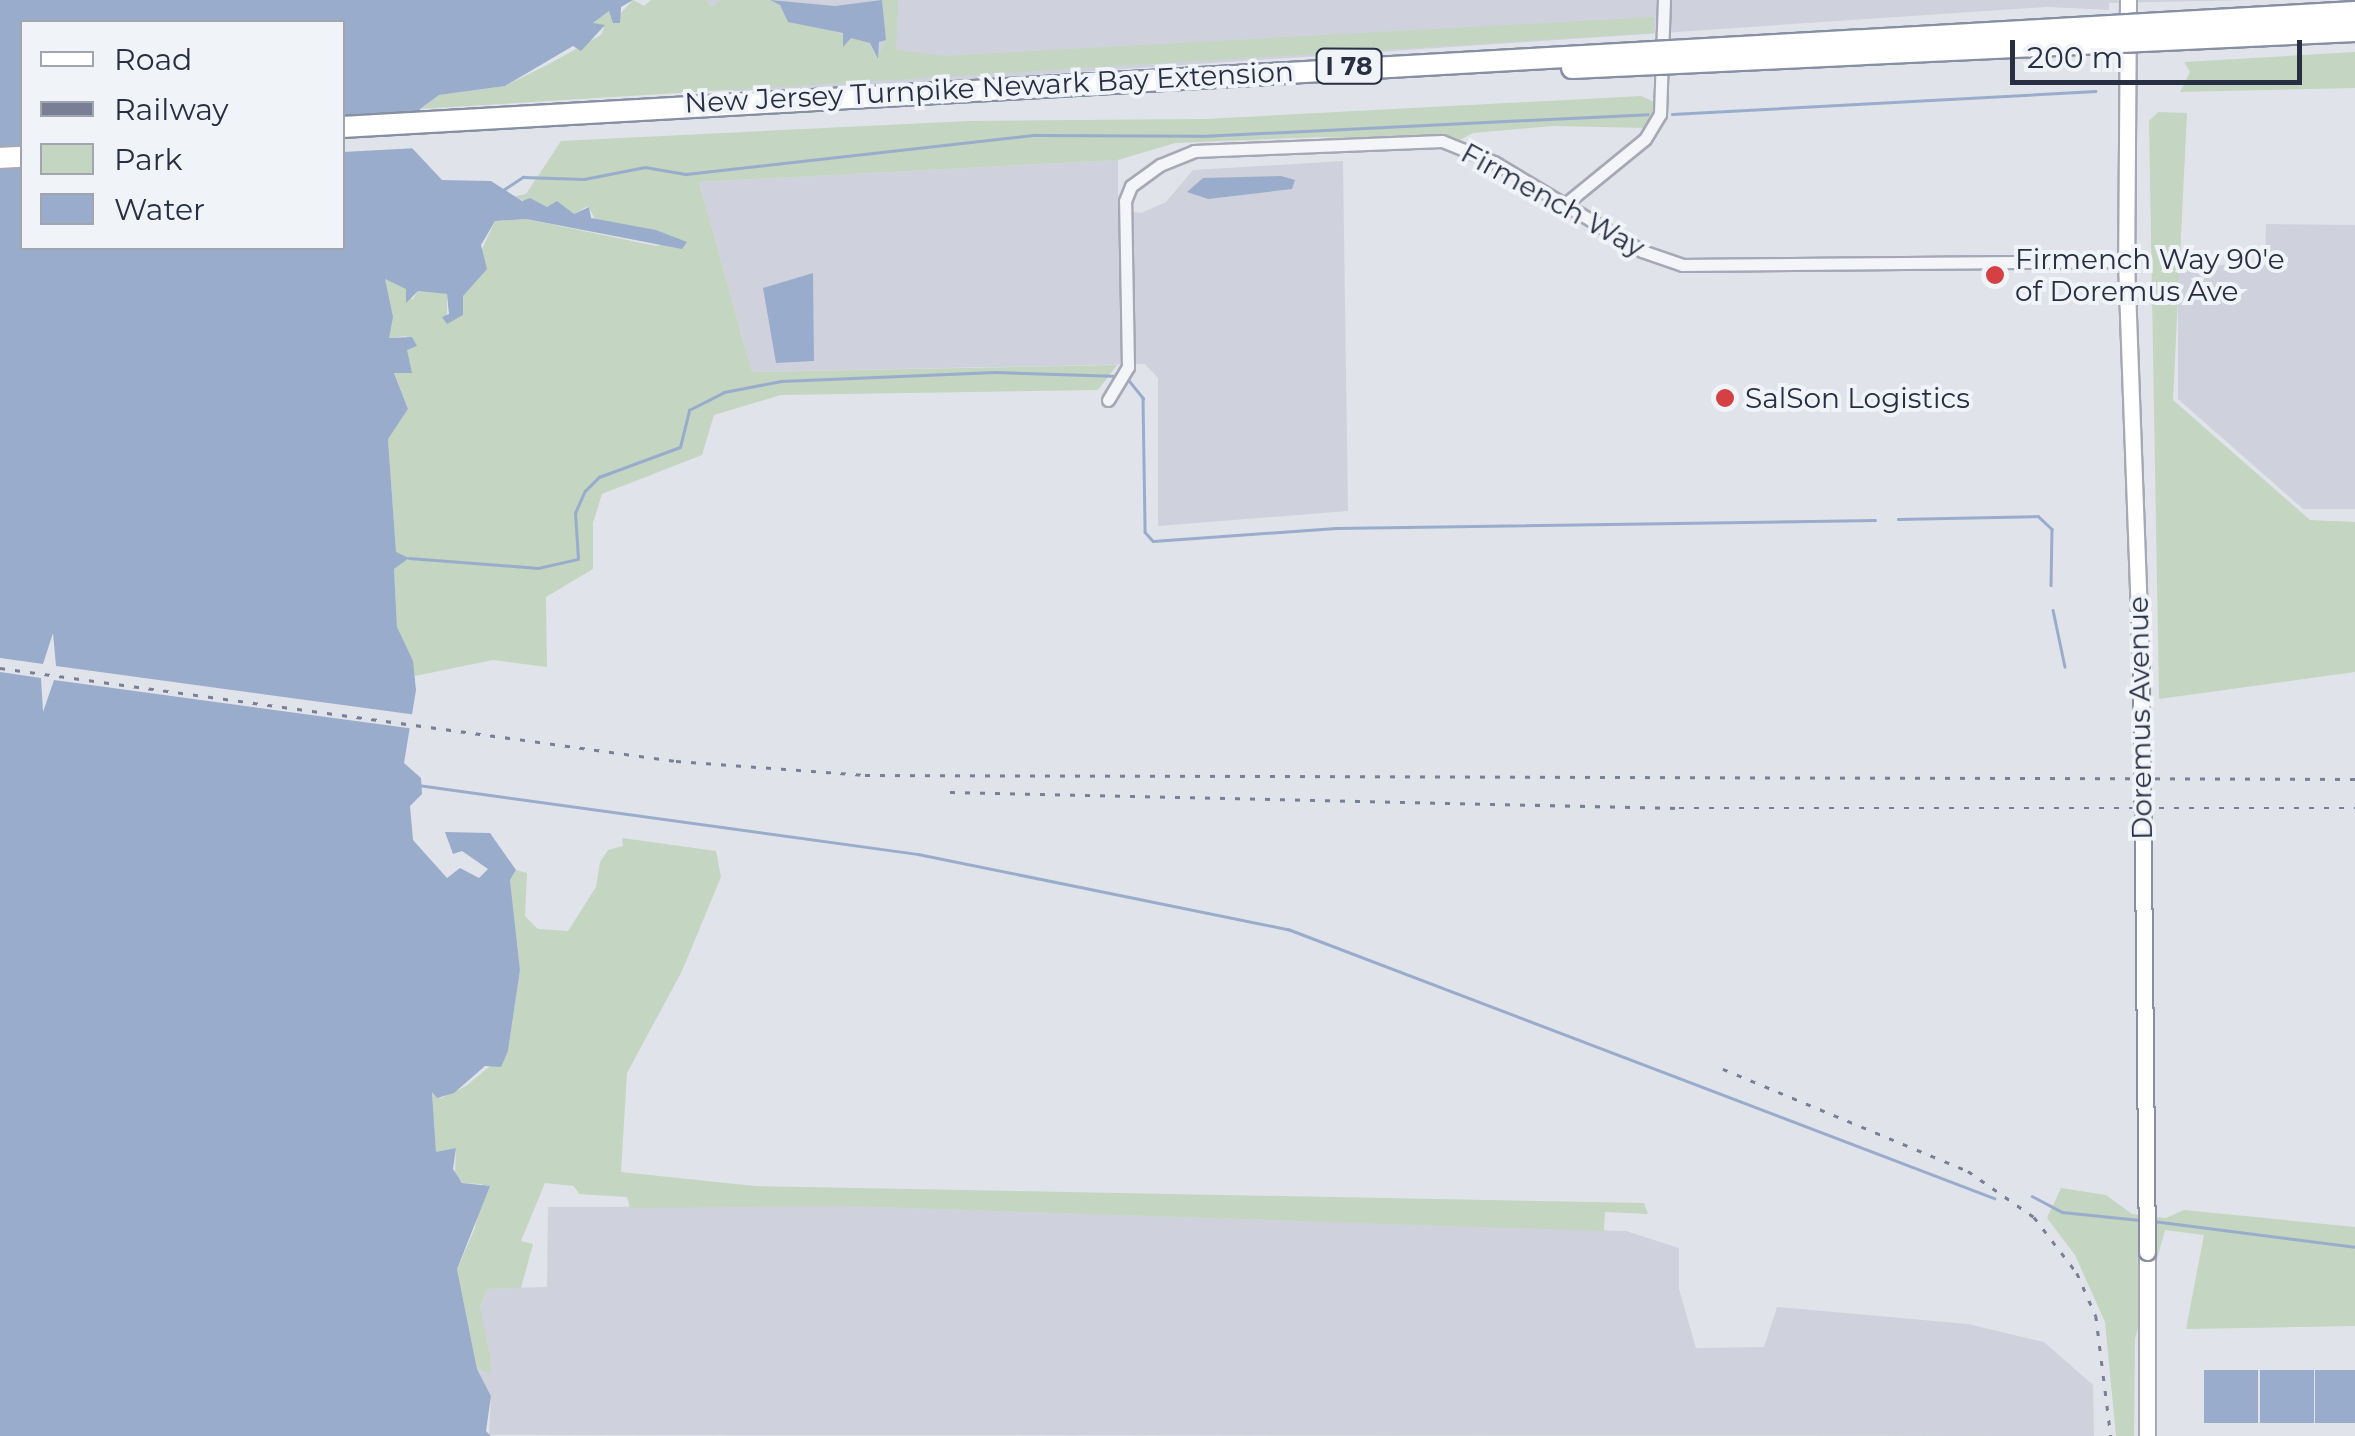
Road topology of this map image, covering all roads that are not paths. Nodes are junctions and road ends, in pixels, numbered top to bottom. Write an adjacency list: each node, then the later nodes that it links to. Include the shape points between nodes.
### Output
1 (1664, 0): 7 (street, via 1660,114 1645,139)
2 (2128, 0): 8 (main road, Doremus Avenue)
3 (2355, 12): 5 (highway, New Jersey Turnpike Newark Bay Extension / I 78, bridge)
4 (2355, 31): 6 (highway, New Jersey Turnpike Newark Bay Extension / I 78, bridge, via 1194,85)
5 (345, 127)
6 (345, 139)
7 (1564, 205): 8 (street, Firmench Way, via 1642,252 1683,266); 9 (street, Firmench Way, via 1494,162 1442,141 1194,151 1160,165 1131,186 1126,201 1128,366)
8 (2126, 261): 10 (main road, Doremus Avenue, bridge, via 2141,662)
9 (1108, 400)
10 (2147, 1436)

